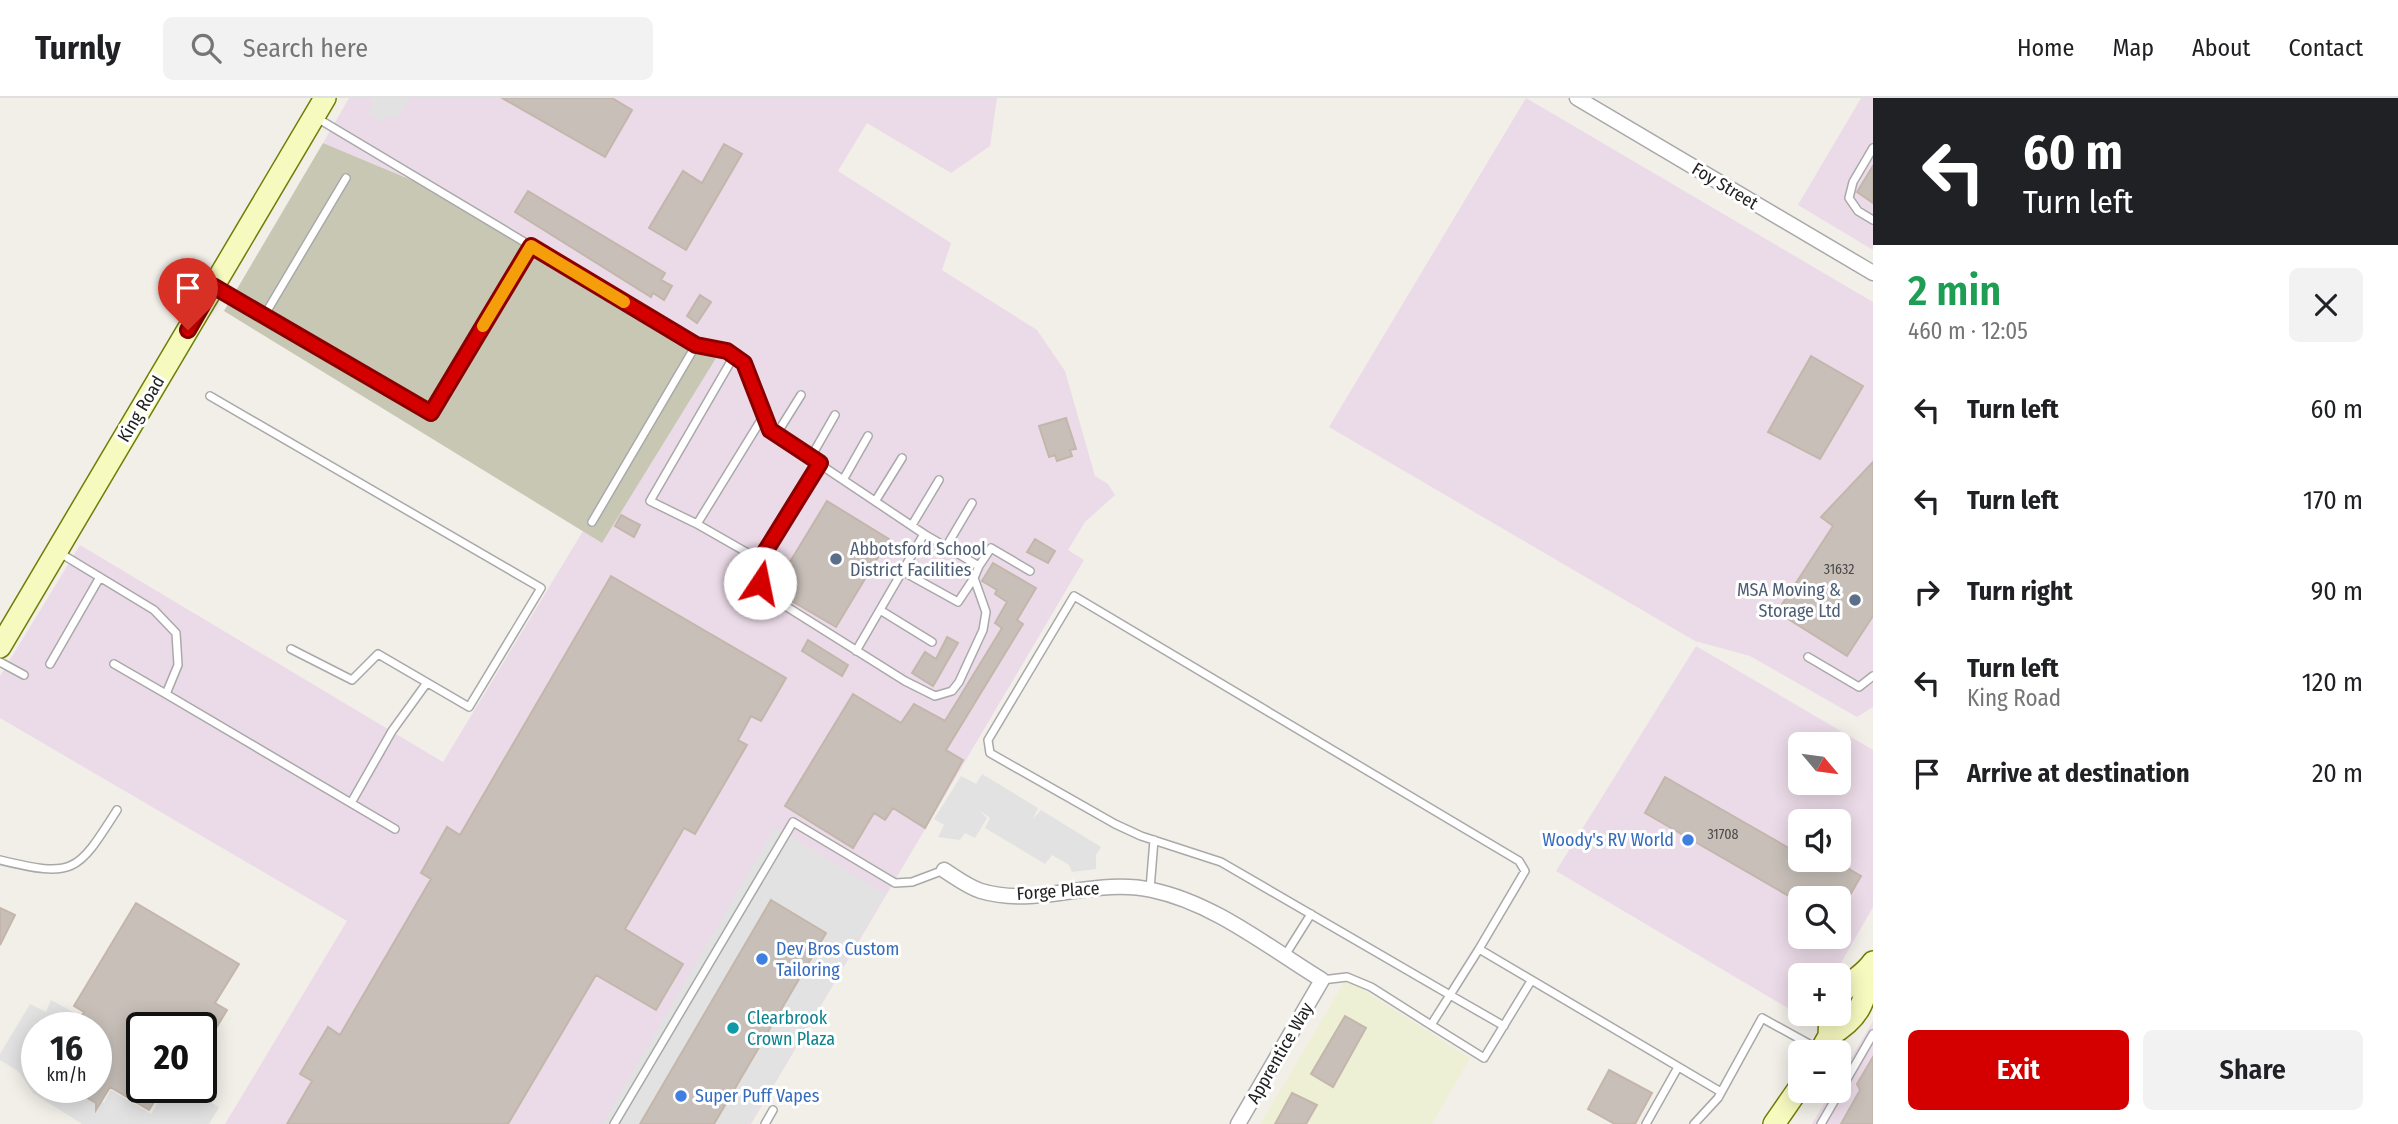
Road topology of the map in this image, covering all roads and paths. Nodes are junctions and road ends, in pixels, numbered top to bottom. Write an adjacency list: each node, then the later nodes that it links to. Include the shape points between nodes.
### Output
1 (325, 98): 3 (street, King Road)
2 (1577, 98): 8 (street, Foy Street)
3 (314, 117): 7 (lane); 9 (street, King Road)
4 (1873, 148): 6 (lane, via 1849,198 1858,211)
5 (346, 178): 10 (lane)
6 (1873, 220)
7 (531, 246): 10 (lane, via 431,413); 11 (lane)
8 (1873, 273)
9 (213, 286): 10 (lane); 31 (street, King Road)
10 (264, 316)
11 (696, 345): 12 (lane); 26 (lane)
12 (734, 356): 15 (lane, via 744,363); 27 (lane, via 650,501)
13 (801, 395): 17 (lane)
14 (210, 396): 49 (lane, via 541,587 469,707)
15 (764, 415): 17 (lane); 27 (lane)
16 (835, 415): 19 (lane)
17 (776, 435): 19 (lane)
18 (868, 436): 22 (lane)
19 (811, 457): 21 (lane)
20 (902, 458): 24 (lane)
21 (820, 463): 22 (lane); 32 (lane)
22 (843, 480): 24 (lane)
23 (939, 480): 28 (lane)
24 (876, 500): 28 (lane)
25 (972, 503): 30 (lane)
26 (592, 522)
27 (697, 524): 32 (lane)
28 (912, 525): 29 (lane)
29 (924, 534): 30 (lane); 34 (lane)
30 (946, 547): 33 (lane)
31 (57, 550): 36 (lane); 40 (street, King Road)
32 (760, 560): 42 (lane, via 760,583 768,595)
33 (979, 566): 35 (lane, via 990,548); 37 (lane)
34 (902, 571): 37 (lane, via 958,602); 38 (lane)
35 (1030, 571)
36 (100, 577): 45 (lane); 50 (lane, via 154,610 176,633 178,665)
37 (974, 578): 42 (lane, via 986,612 983,630 952,691 935,696)
38 (880, 610): 39 (lane); 42 (lane)
39 (932, 642)
40 (0, 647)
41 (291, 649): 49 (lane, via 352,680 378,654)
42 (856, 651)
43 (1808, 657): 48 (lane, via 1859,687)
44 (0, 662): 47 (lane)
45 (50, 663)
46 (114, 664): 50 (lane)
47 (24, 674)
48 (1873, 676)
49 (426, 684): 51 (lane, via 392,731)
50 (166, 694): 51 (lane)
51 (351, 803): 53 (lane)
52 (117, 810): 55 (lane, via 90,852 72,868 45,871)
53 (395, 829)
54 (1154, 840): 57 (lane); 58 (lane, via 1221,862); 59 (lane, via 1115,824 987,749 988,740 1074,596 1519,862 1525,871)
55 (0, 860)
56 (943, 870): 57 (street, Forge Place, via 980,891 1007,894 1039,895 1086,887); 75 (lane, via 895,883 793,822)
57 (1150, 889): 60 (street, Forge Place, via 1201,906)
58 (1311, 914): 60 (lane); 65 (lane)
59 (1479, 949): 64 (lane); 65 (lane)
60 (1284, 957): 62 (street, Forge Place)
61 (1870, 966): 63 (street); 70 (street, via 1867,993 1848,1025)
62 (1322, 980): 66 (lane, via 1347,977 1371,987); 77 (street, Apprentice Way)
63 (1851, 980)
64 (1531, 981): 67 (lane); 71 (lane)
65 (1450, 995): 66 (lane); 67 (lane)
66 (1431, 1026): 67 (lane, via 1484,1058)
67 (1504, 1026)
68 (1873, 1034): 81 (lane)
69 (1810, 1040): 72 (lane, via 1762,1018)
70 (1830, 1040)
71 (1677, 1069): 72 (lane); 78 (lane)
72 (1721, 1092): 79 (lane)
73 (1789, 1103): 80 (street)
74 (773, 1111): 76 (lane)
75 (614, 1124)
76 (765, 1124)
77 (1238, 1124)
78 (1646, 1124)
79 (1694, 1124)
80 (1774, 1124)
81 (1821, 1124)

